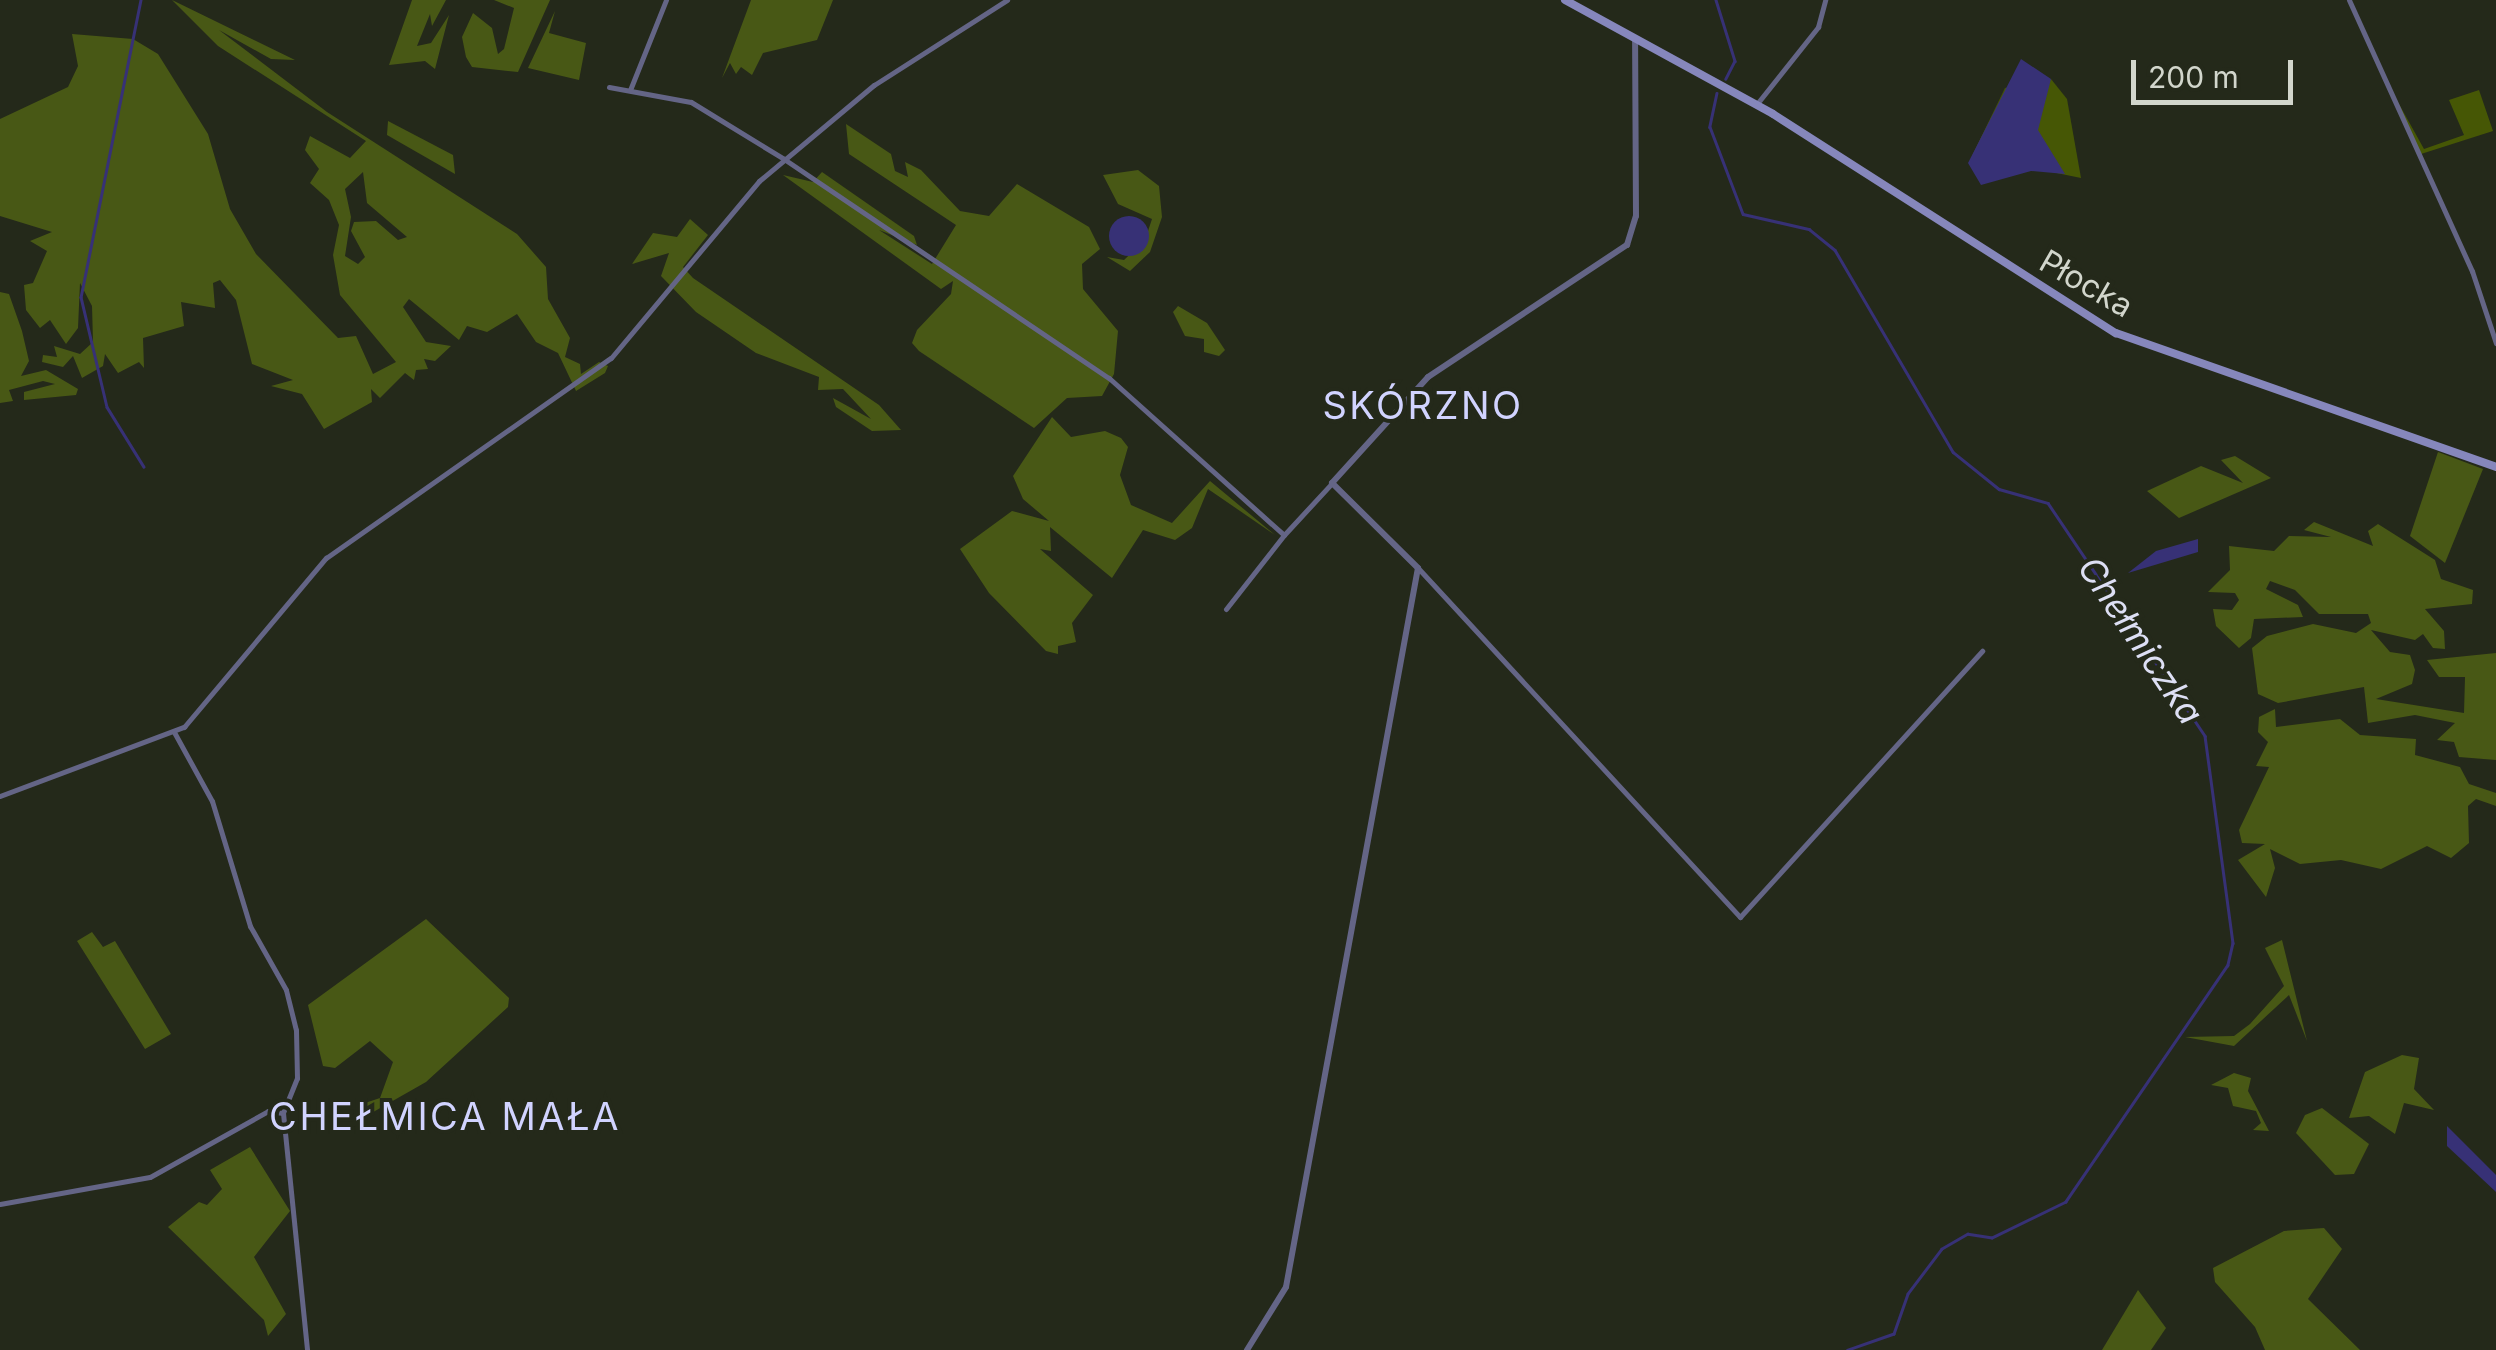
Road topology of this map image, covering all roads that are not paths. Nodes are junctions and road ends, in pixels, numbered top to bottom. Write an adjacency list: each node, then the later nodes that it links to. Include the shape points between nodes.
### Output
1 (666, 0): 8 (street)
2 (1008, 0): 10 (street, via 874,85)
3 (1564, 0): 6 (main road, Płocka)
4 (1825, 0): 9 (street, via 1818,27)
5 (2349, 0): 11 (street, via 2476,280)
6 (1635, 40): 9 (main road, Płocka); 13 (street, via 1636,216 1627,244 1428,376)
7 (609, 86): 8 (street)
8 (630, 90): 10 (street, via 692,102)
9 (1756, 105): 12 (main road, Płocka, via 2116,333)
10 (784, 159): 14 (street, via 1109,378); 18 (street, via 636,337 326,558 198,713)
11 (2496, 343)
12 (2496, 467)
13 (1332, 483): 14 (street); 15 (street)
14 (1284, 535): 16 (street)
15 (1418, 568): 17 (street, via 1740,918); 23 (street, via 1286,1287)
16 (1226, 609)
17 (1982, 651)
18 (174, 732): 19 (street); 20 (street, via 212,801 250,926 286,990 297,1078)
19 (0, 796)
20 (282, 1113): 21 (street, via 268,1111 150,1177); 22 (street)
21 (0, 1204)
22 (307, 1350)
23 (1247, 1350)

